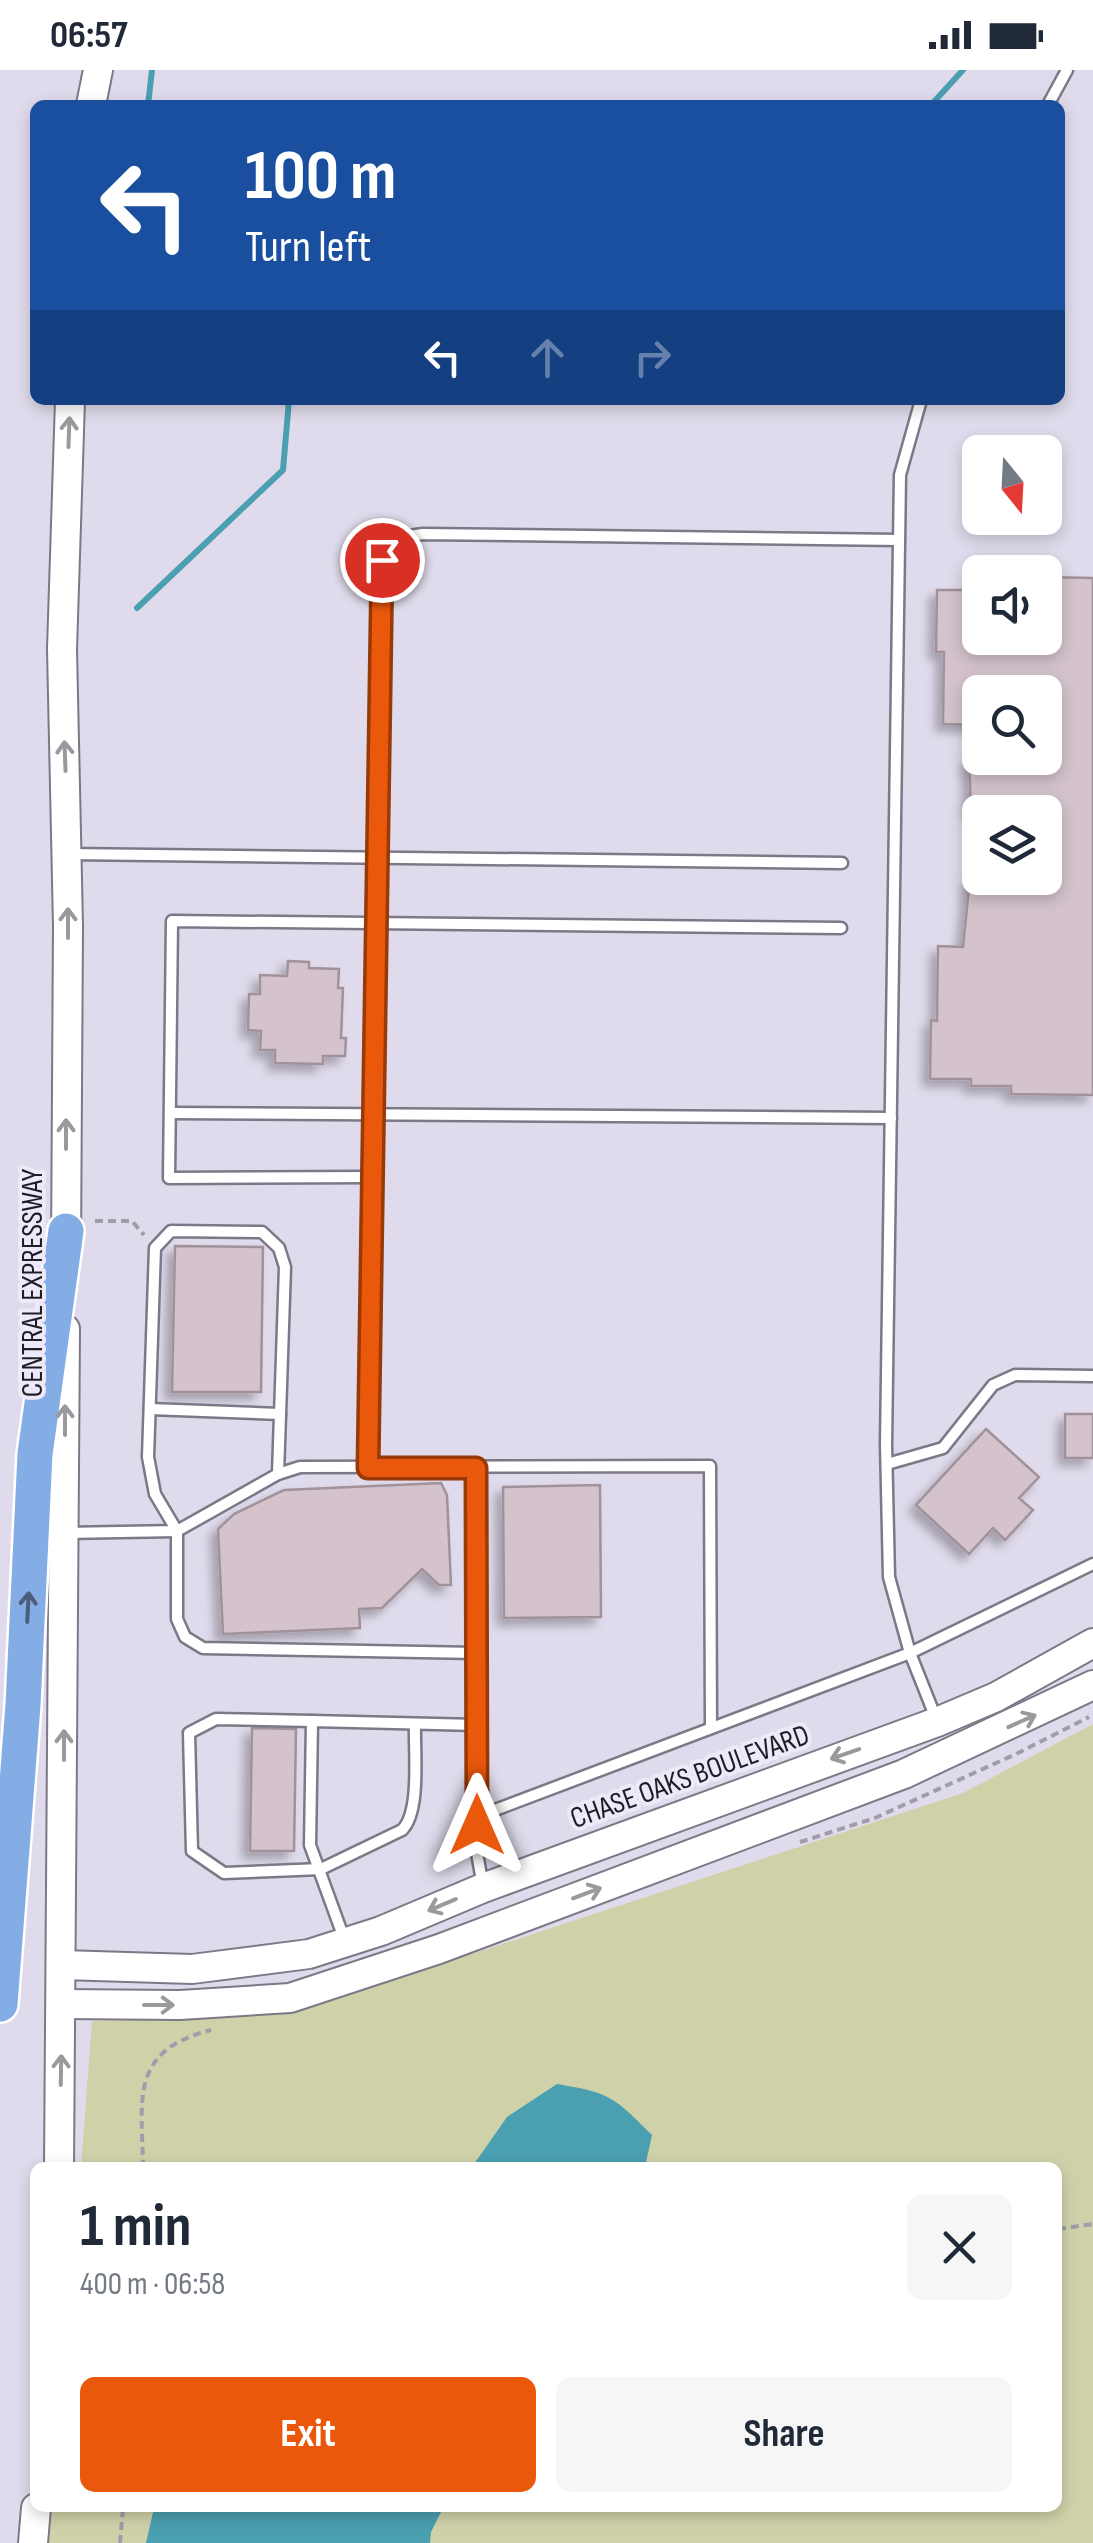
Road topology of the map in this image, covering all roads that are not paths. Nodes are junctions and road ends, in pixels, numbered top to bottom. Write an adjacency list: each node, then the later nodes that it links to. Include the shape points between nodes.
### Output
1 (79, 70): 4 (street)
2 (98, 70): 5 (street)
3 (1067, 70): 6 (lane)
4 (79, 100)
5 (92, 100)
6 (1051, 100)
7 (70, 405): 10 (street, CENTRAL EXPRESSWAY, one-way to 7, via 62,650)
8 (920, 405): 9 (lane, via 900,475)
9 (899, 540): 11 (lane, via 402,538 382,560); 17 (lane)
10 (67, 854): 11 (lane); 19 (street, CENTRAL EXPRESSWAY, one-way to 10)
11 (377, 858): 12 (lane); 13 (lane)
12 (842, 863)
13 (376, 923): 14 (lane); 15 (lane); 16 (lane, via 172,921)
14 (840, 928)
15 (373, 1112): 16 (lane); 17 (lane); 18 (lane)
16 (170, 1113): 18 (lane, via 169,1178)
17 (891, 1118): 23 (lane)
18 (372, 1177): 24 (lane)
19 (80, 1226): 28 (street, CENTRAL EXPRESSWAY, one-way to 19); 46 (highway, one-way to 19, via 35,1454)
20 (1093, 1376): 23 (lane, via 1015,1374 993,1385 943,1448)
21 (150, 1410): 22 (lane); 22 (lane, via 155,1248 172,1231 262,1232 279,1248 285,1267); 27 (lane, via 155,1494)
22 (280, 1414): 26 (lane)
23 (886, 1464): 32 (lane, via 889,1577)
24 (368, 1468): 25 (lane); 26 (lane, via 300,1467)
25 (476, 1468): 31 (lane); 38 (lane, via 710,1466)
26 (278, 1474): 27 (lane)
27 (176, 1530): 28 (lane); 31 (lane, via 177,1619 185,1637 202,1648)
28 (64, 1533): 45 (street, CENTRAL EXPRESSWAY, one-way to 28)
29 (1093, 1564): 32 (lane)
30 (1093, 1643): 35 (street, CHASE OAKS BOULEVARD)
31 (477, 1653): 37 (lane)
32 (910, 1653): 35 (lane); 38 (lane)
33 (1093, 1686): 39 (street, one-way to 33)
34 (312, 1721): 36 (lane); 41 (lane, via 310,1846); 41 (lane, via 216,1719 189,1733 192,1851 224,1873)
35 (937, 1722): 39 (street); 42 (street, CHASE OAKS BOULEVARD, one-way to 42)
36 (415, 1724): 37 (lane); 41 (lane, via 410,1822 382,1842)
37 (476, 1725): 40 (lane)
38 (711, 1728): 40 (lane, via 495,1810)
39 (950, 1754): 43 (street, one-way to 39)
40 (477, 1825): 42 (lane)
41 (320, 1868): 44 (lane)
42 (483, 1888): 43 (street); 44 (street, CHASE OAKS BOULEVARD, one-way to 44)
43 (495, 1927): 47 (street, one-way to 43, via 290,1998)
44 (346, 1942): 45 (street, CHASE OAKS BOULEVARD, via 310,1954 192,1969)
45 (62, 1965): 47 (street, CENTRAL EXPRESSWAY)
46 (0, 2004)
47 (62, 2004): 48 (street, CENTRAL EXPRESSWAY, one-way to 47)
48 (59, 2162)
49 (36, 2512): 50 (street)
50 (33, 2543)

